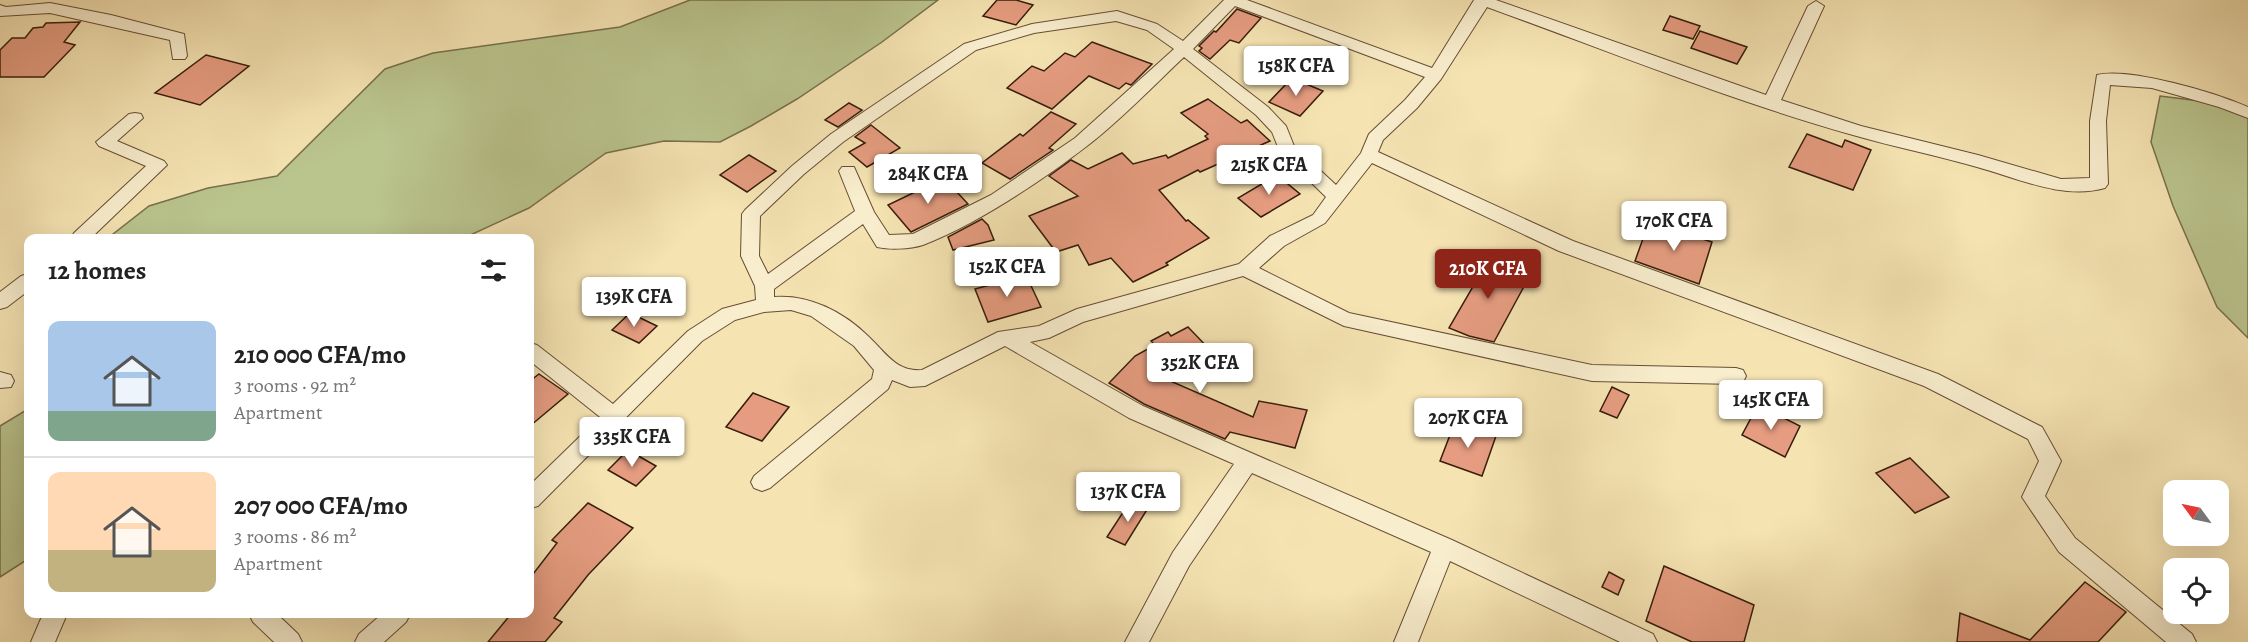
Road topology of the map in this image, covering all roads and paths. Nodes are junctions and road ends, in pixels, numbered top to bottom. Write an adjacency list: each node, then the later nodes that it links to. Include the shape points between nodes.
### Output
1 (16, 0): 5 (street)
2 (1233, 0): 6 (street); 8 (street)
3 (1484, 0): 8 (street); 9 (street)
4 (1816, 6): 9 (street)
5 (1, 12): 7 (street, via 50,8 111,20 178,37)
6 (1185, 49): 14 (street, via 1262,111 1280,130 1286,148); 15 (street, via 1081,141 997,199 955,222 916,240 884,242); 19 (street, via 1152,27 1117,16 1032,29 970,47 837,138 751,214 750,256)
7 (179, 56)
8 (1435, 75): 12 (street, via 1412,104 1375,138)
9 (1771, 103): 10 (street, via 1857,131 2061,185 2099,184 2098,121 2103,79 2153,83)
10 (2248, 113)
11 (135, 118): 16 (street, via 105,142 158,165)
12 (1369, 154): 14 (street); 40 (street, via 1566,246 1931,380 2036,433 2050,461 2033,497 2067,545)
13 (848, 171): 15 (street)
14 (1335, 195): 17 (street, via 1319,219 1277,241)
15 (865, 213): 19 (street)
16 (84, 234)
17 (1245, 269): 21 (street, via 1077,316 1042,333); 24 (street, via 1344,320 1592,373)
18 (24, 284): 20 (street)
19 (764, 295): 23 (street, via 817,310 861,341); 25 (street, via 695,336)
20 (0, 302)
21 (1005, 337): 23 (street, via 925,378 910,379); 26 (street, via 1136,412)
22 (534, 353): 25 (street)
23 (885, 368): 27 (street, via 881,384)
24 (1736, 376)
25 (614, 416): 28 (street)
26 (1248, 461): 29 (street); 37 (street, via 1181,559)
27 (762, 482)
28 (534, 495)
29 (1444, 547): 33 (street); 38 (street)
30 (53, 618): 34 (street)
31 (265, 618): 35 (street)
32 (393, 618): 36 (street)
33 (1618, 637): 39 (street)
34 (43, 642)
35 (290, 642)
36 (366, 642)
37 (1137, 642)
38 (1406, 642)
39 (1645, 642)
40 (2184, 642)

